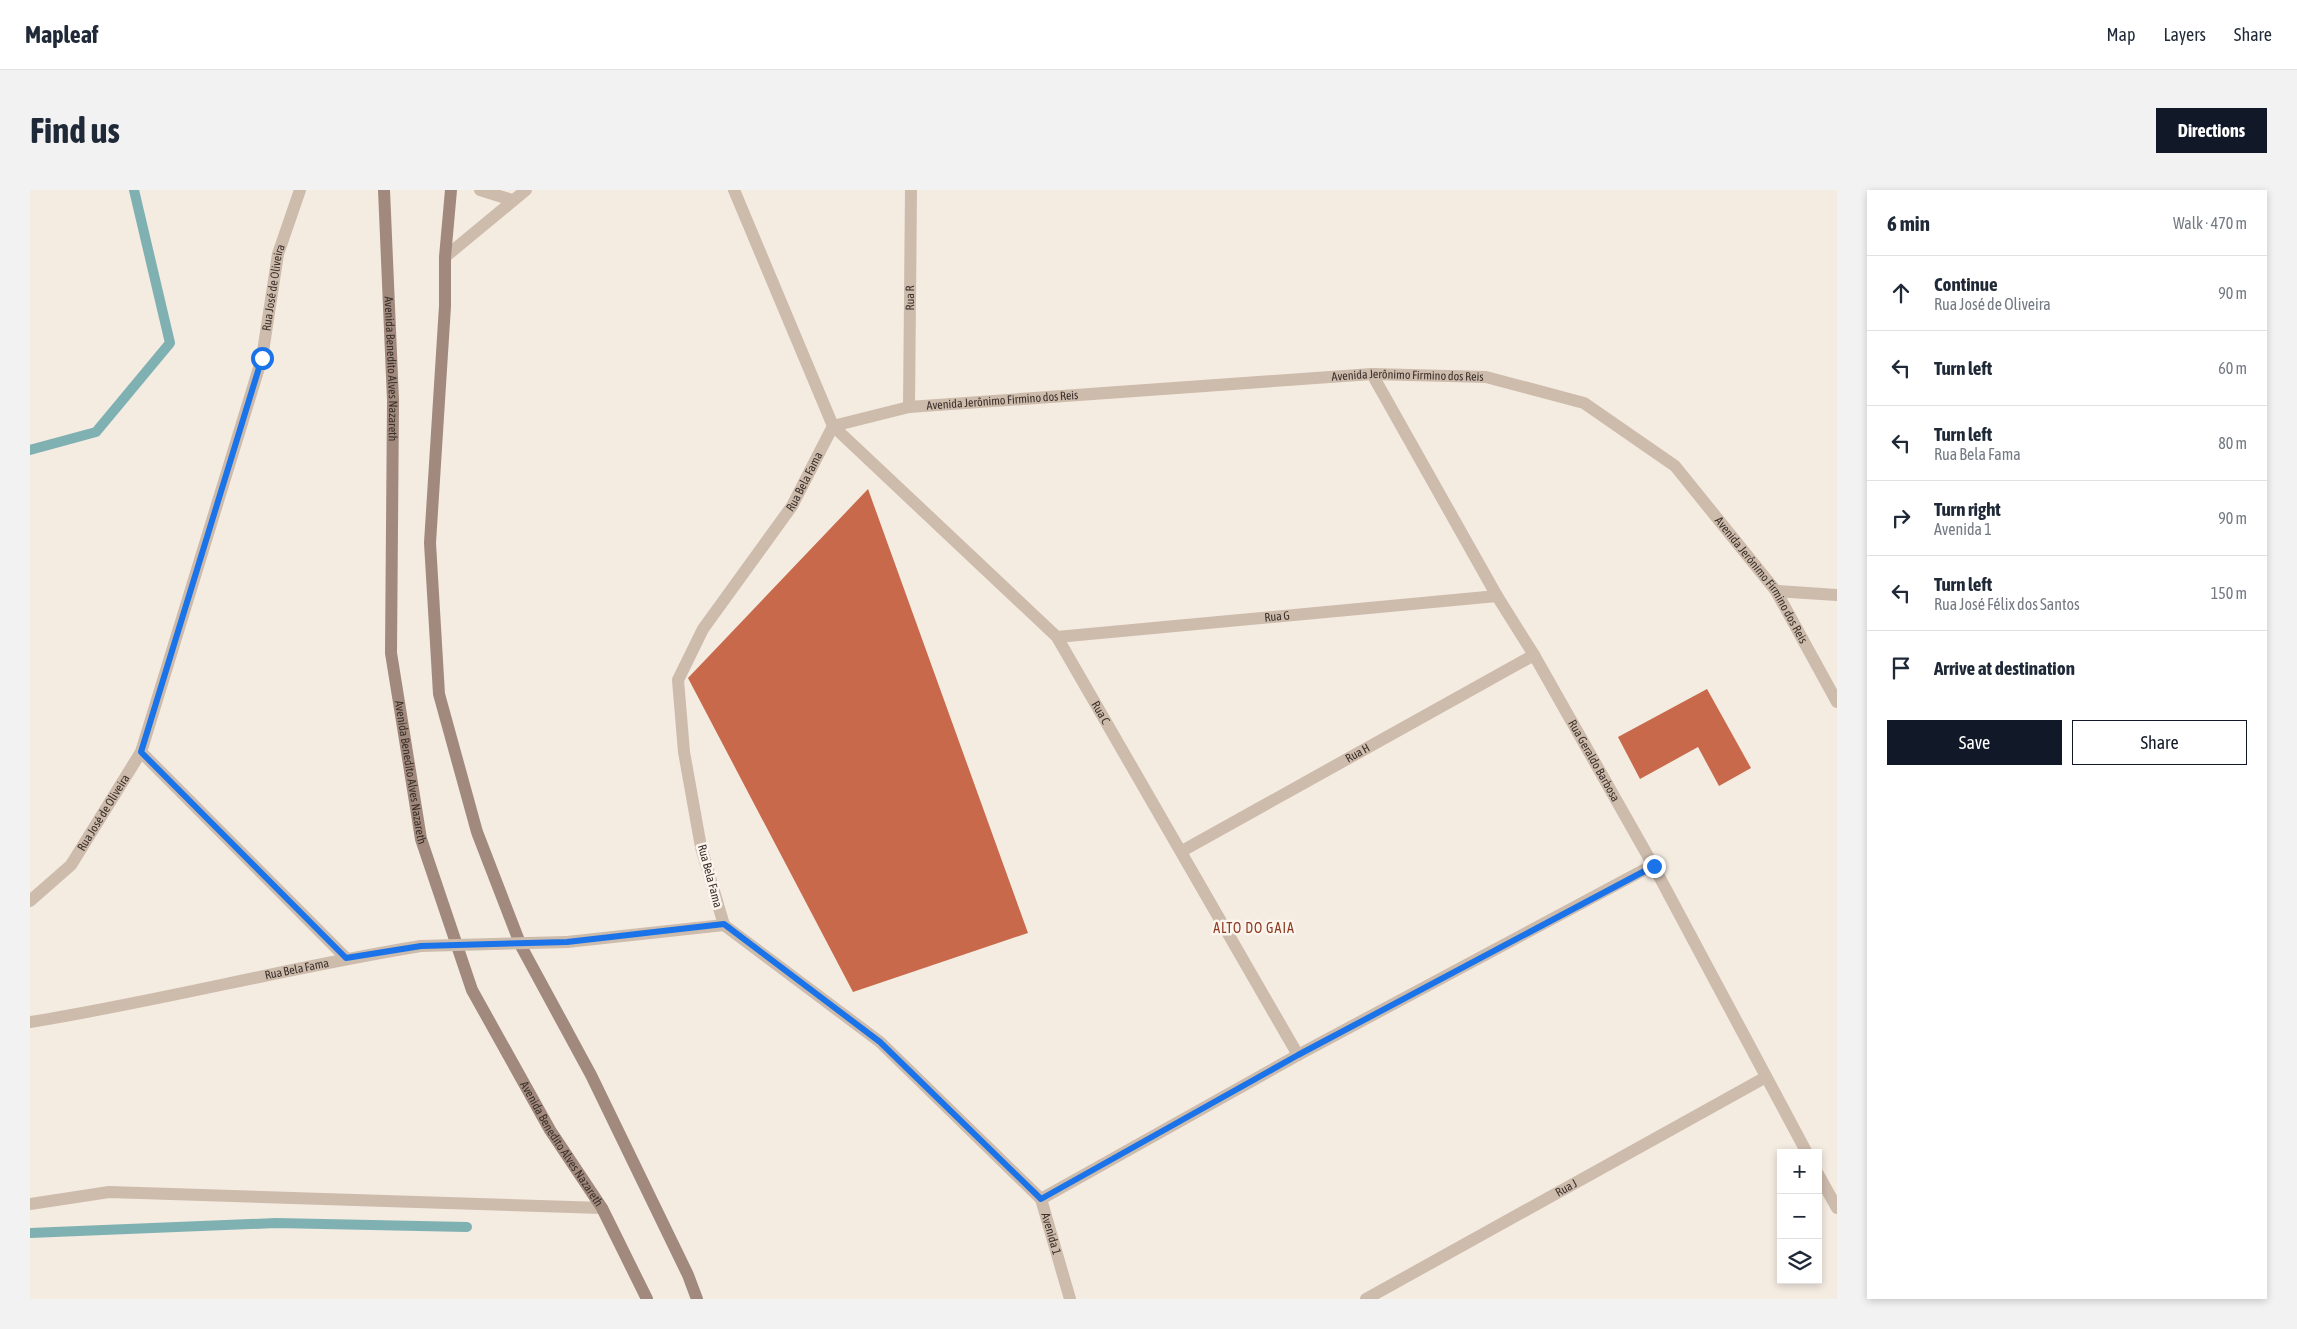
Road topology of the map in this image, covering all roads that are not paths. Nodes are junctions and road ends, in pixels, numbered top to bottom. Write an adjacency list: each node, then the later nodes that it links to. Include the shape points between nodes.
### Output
1 (300, 190): 19 (street, Rua José de Oliveira, via 278,254 262,358)
2 (384, 190): 32 (main road, Avenida Benedito Alves Nazareth, via 393,400 390,653 421,839 472,990 550,1130)
3 (451, 190): 9 (main road)
4 (480, 190): 8 (street)
5 (526, 190): 8 (street)
6 (734, 190): 12 (street)
7 (911, 190): 11 (street, Rua R)
8 (512, 200): 9 (street)
9 (445, 257): 35 (main road, via 430,543 440,694 477,832 521,946 591,1075)
10 (1372, 374): 11 (street, Avenida Jerônimo Firmino dos Reis); 13 (street, Avenida Jerônimo Firmino dos Reis, via 1486,377 1584,403 1675,466); 15 (street, Rua Geraldo Barbosa)
11 (909, 407): 12 (street, Avenida Jerônimo Firmino dos Reis)
12 (833, 426): 16 (street, Rua C); 23 (street, Rua Bela Fama, via 792,506 703,629 678,680 684,752 701,847)
13 (1776, 591): 14 (street); 18 (street, Avenida Jerônimo Firmino dos Reis)
14 (1837, 595)
15 (1497, 596): 16 (street, Rua G); 17 (street, Rua Geraldo Barbosa)
16 (1057, 637): 20 (street, Rua C)
17 (1534, 655): 20 (street, Rua H); 21 (street, Rua Geraldo Barbosa)
18 (1837, 702)
19 (141, 752): 22 (street, Rua José de Oliveira, via 71,865); 24 (street)
20 (1182, 851): 26 (street, Rua C)
21 (1654, 866): 26 (street); 27 (street, Rua Geraldo Barbosa)
22 (30, 901)
23 (724, 924): 24 (street, Rua Bela Fama, bridge, via 567,942 421,946); 30 (street, Avenida 1, via 880,1042)
24 (346, 958): 25 (street, Rua Bela Fama, via 100,1011)
25 (30, 1022)
26 (1298, 1055): 30 (street)
27 (1766, 1076): 28 (street, Rua Geraldo Barbosa); 37 (street, Rua J)
28 (1805, 1149)
29 (1822, 1181): 33 (street)
30 (1041, 1199): 36 (street, Avenida 1)
31 (30, 1204): 32 (street, via 109,1192)
32 (602, 1208): 34 (main road, Avenida Benedito Alves Nazareth)
33 (1837, 1208)
34 (648, 1299)
35 (697, 1299)
36 (1070, 1299)
37 (1366, 1299)

